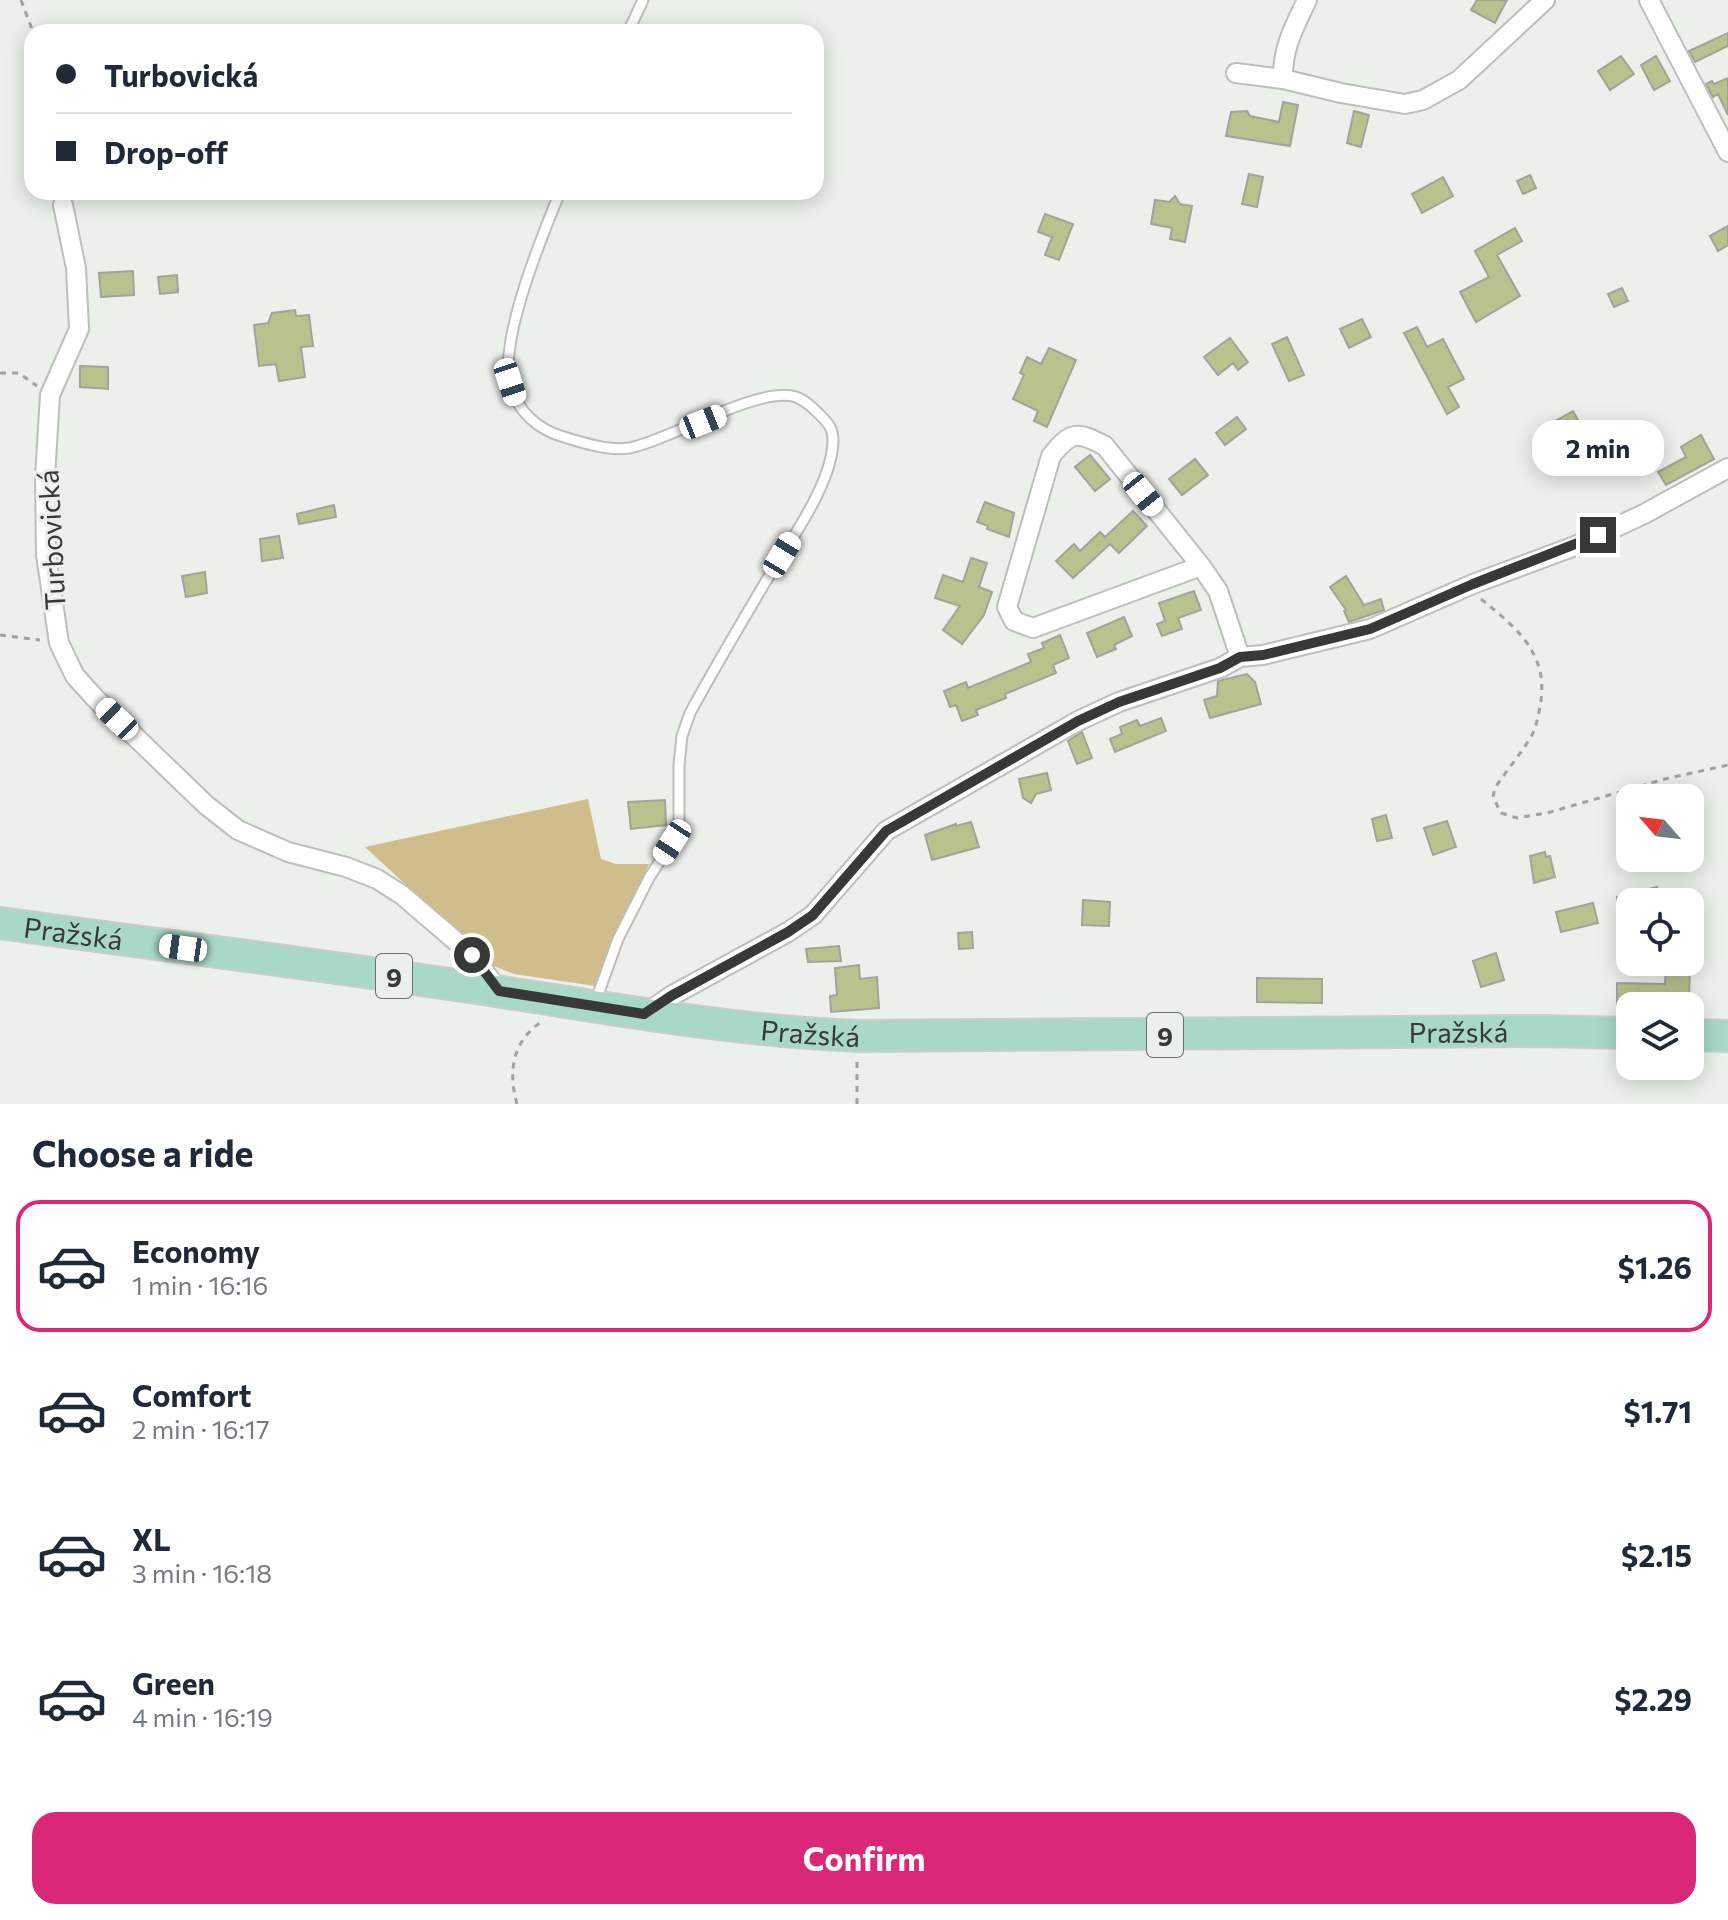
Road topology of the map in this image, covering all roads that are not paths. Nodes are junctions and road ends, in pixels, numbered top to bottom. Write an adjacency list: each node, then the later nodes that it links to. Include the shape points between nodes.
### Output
1 (643, 0): 5 (lane)
2 (1307, 0): 7 (street, via 1282,58)
3 (1545, 0): 7 (street, via 1459,80 1423,100 1405,104)
4 (1649, 0): 8 (street)
5 (632, 24)
6 (1236, 73): 7 (street)
7 (1283, 79)
8 (1728, 152)
9 (557, 200): 16 (lane, via 534,257 508,365 516,400 532,420 548,433 621,449 785,395 811,406 831,426 833,439 821,484 798,529 690,713 679,765 679,827 618,939)
10 (63, 205): 15 (street, Turbovická, via 76,268 79,329 50,395 46,555 59,643 75,676 238,830 377,879 472,955)
11 (1728, 468): 13 (street, via 1575,546 1370,629)
12 (1201, 566): 12 (street, via 1105,446 1083,434 1066,438 1051,456 1007,607 1014,621 1033,628); 13 (street, via 1218,591)
13 (1240, 657): 17 (street, via 1078,721 894,826 813,915)
14 (0, 923): 15 (main road, Pražská / 9)
15 (499, 991): 16 (main road, Pražská / 9)
16 (594, 1006): 17 (main road, Pražská / 9)
17 (644, 1014): 18 (main road, Pražská / 9, via 788,1033 859,1036)
18 (1616, 1033)
19 (1704, 1035): 20 (main road)
20 (1728, 1036)

